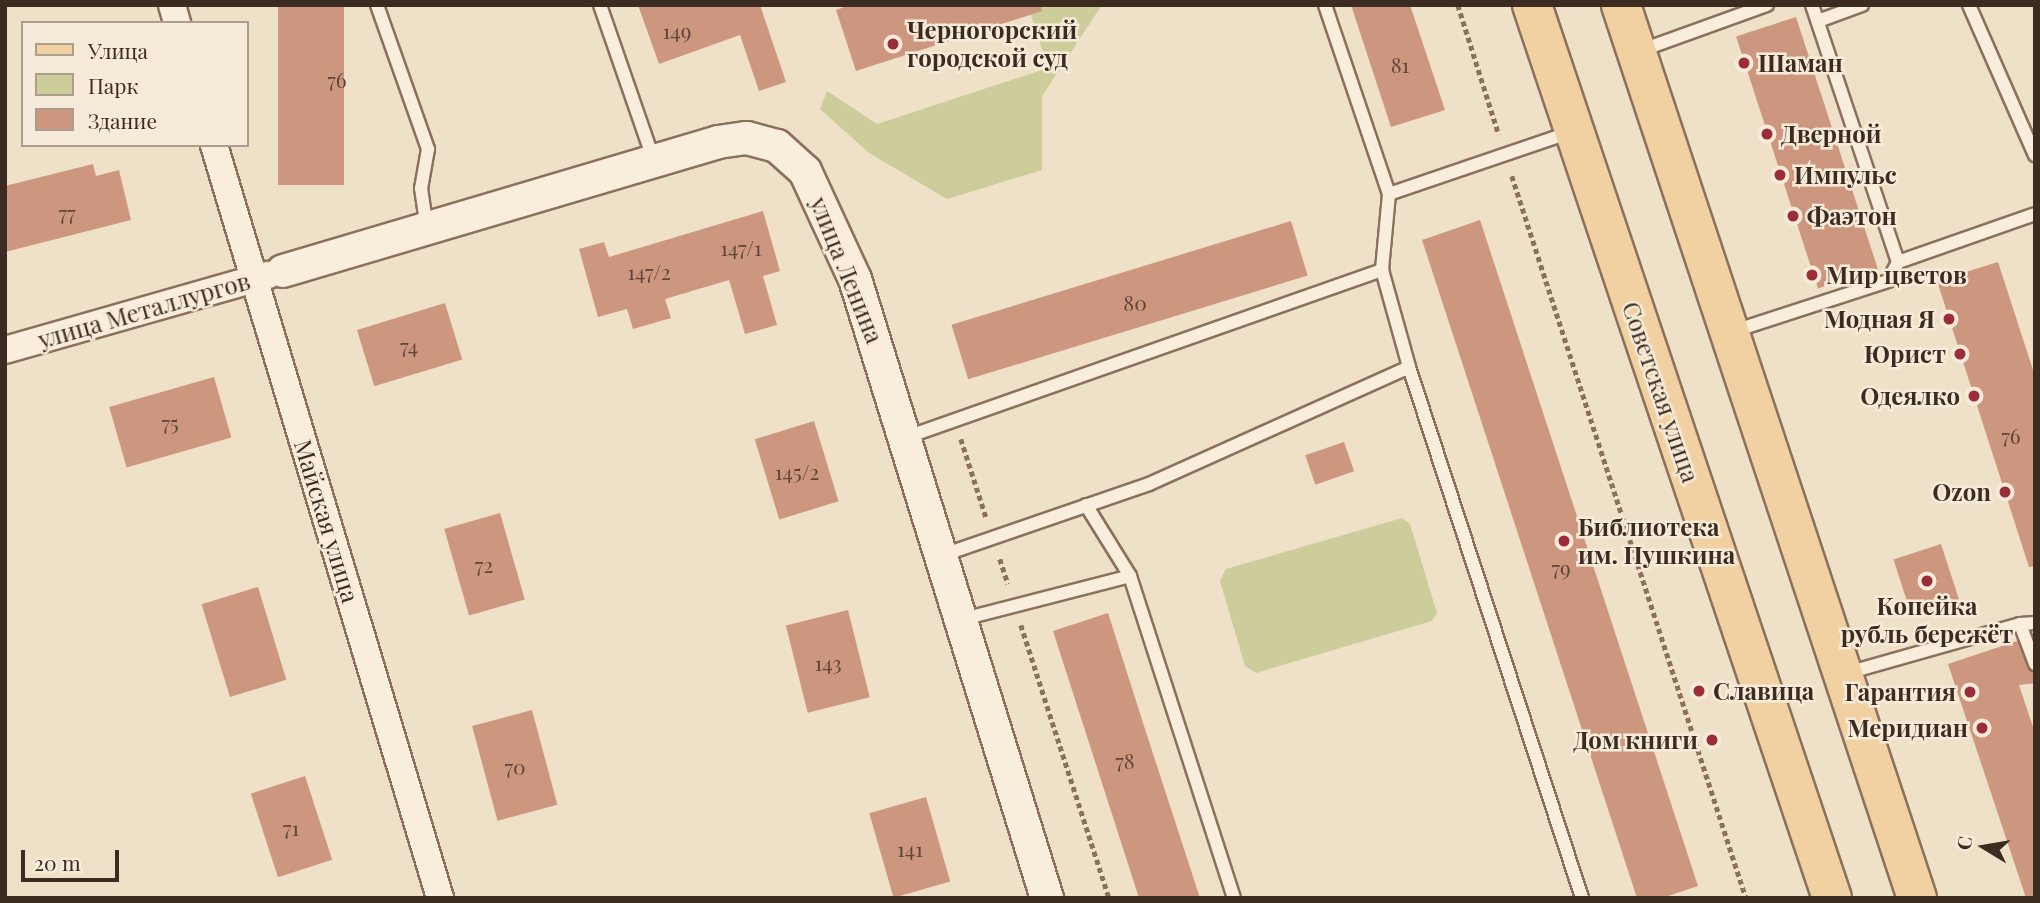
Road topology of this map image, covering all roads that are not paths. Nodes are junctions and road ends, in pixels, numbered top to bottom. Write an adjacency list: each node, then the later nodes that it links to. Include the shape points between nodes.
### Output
1 (377, 5): 18 (lane, via 428,149 421,188)
2 (600, 5): 15 (lane)
3 (1325, 5): 16 (lane)
4 (1532, 5): 12 (main road, Советская улица)
5 (1621, 5): 11 (main road)
6 (1767, 5): 11 (lane)
7 (1812, 5): 10 (lane)
8 (1862, 5): 10 (lane)
9 (1969, 5): 14 (lane)
10 (1818, 21): 19 (lane)
11 (1637, 51): 22 (main road)
12 (1573, 131): 16 (lane); 38 (main road, Советская улица)
13 (215, 147): 21 (street, Майская улица)
14 (2035, 155)
15 (654, 162): 18 (street, улица Ленина); 25 (street, улица Ленина, via 747,138 777,146 805,170 855,279)
16 (1389, 194): 20 (lane)
17 (2035, 214): 19 (lane)
18 (427, 229): 21 (street, улица Ленина)
19 (1898, 262): 22 (lane, via 1888,281)
20 (1382, 270): 24 (lane); 25 (lane)
21 (269, 275): 23 (street, улица Металлургов); 34 (street, Майская улица)
22 (1731, 332): 33 (main road)
23 (5, 351)
24 (1409, 367): 26 (lane, via 1149,484); 37 (lane)
25 (907, 437): 27 (street, улица Ленина)
26 (1086, 505): 27 (lane); 28 (lane)
27 (943, 555): 29 (street, улица Ленина)
28 (1130, 576): 29 (lane); 36 (lane)
29 (963, 619): 35 (street, улица Ленина)
30 (2035, 623): 31 (lane)
31 (2020, 624): 32 (lane); 33 (lane)
32 (2035, 664)
33 (1843, 674): 39 (main road)
34 (440, 898)
35 (1047, 898)
36 (1234, 898)
37 (1582, 898)
38 (1832, 898)
39 (1917, 898)

